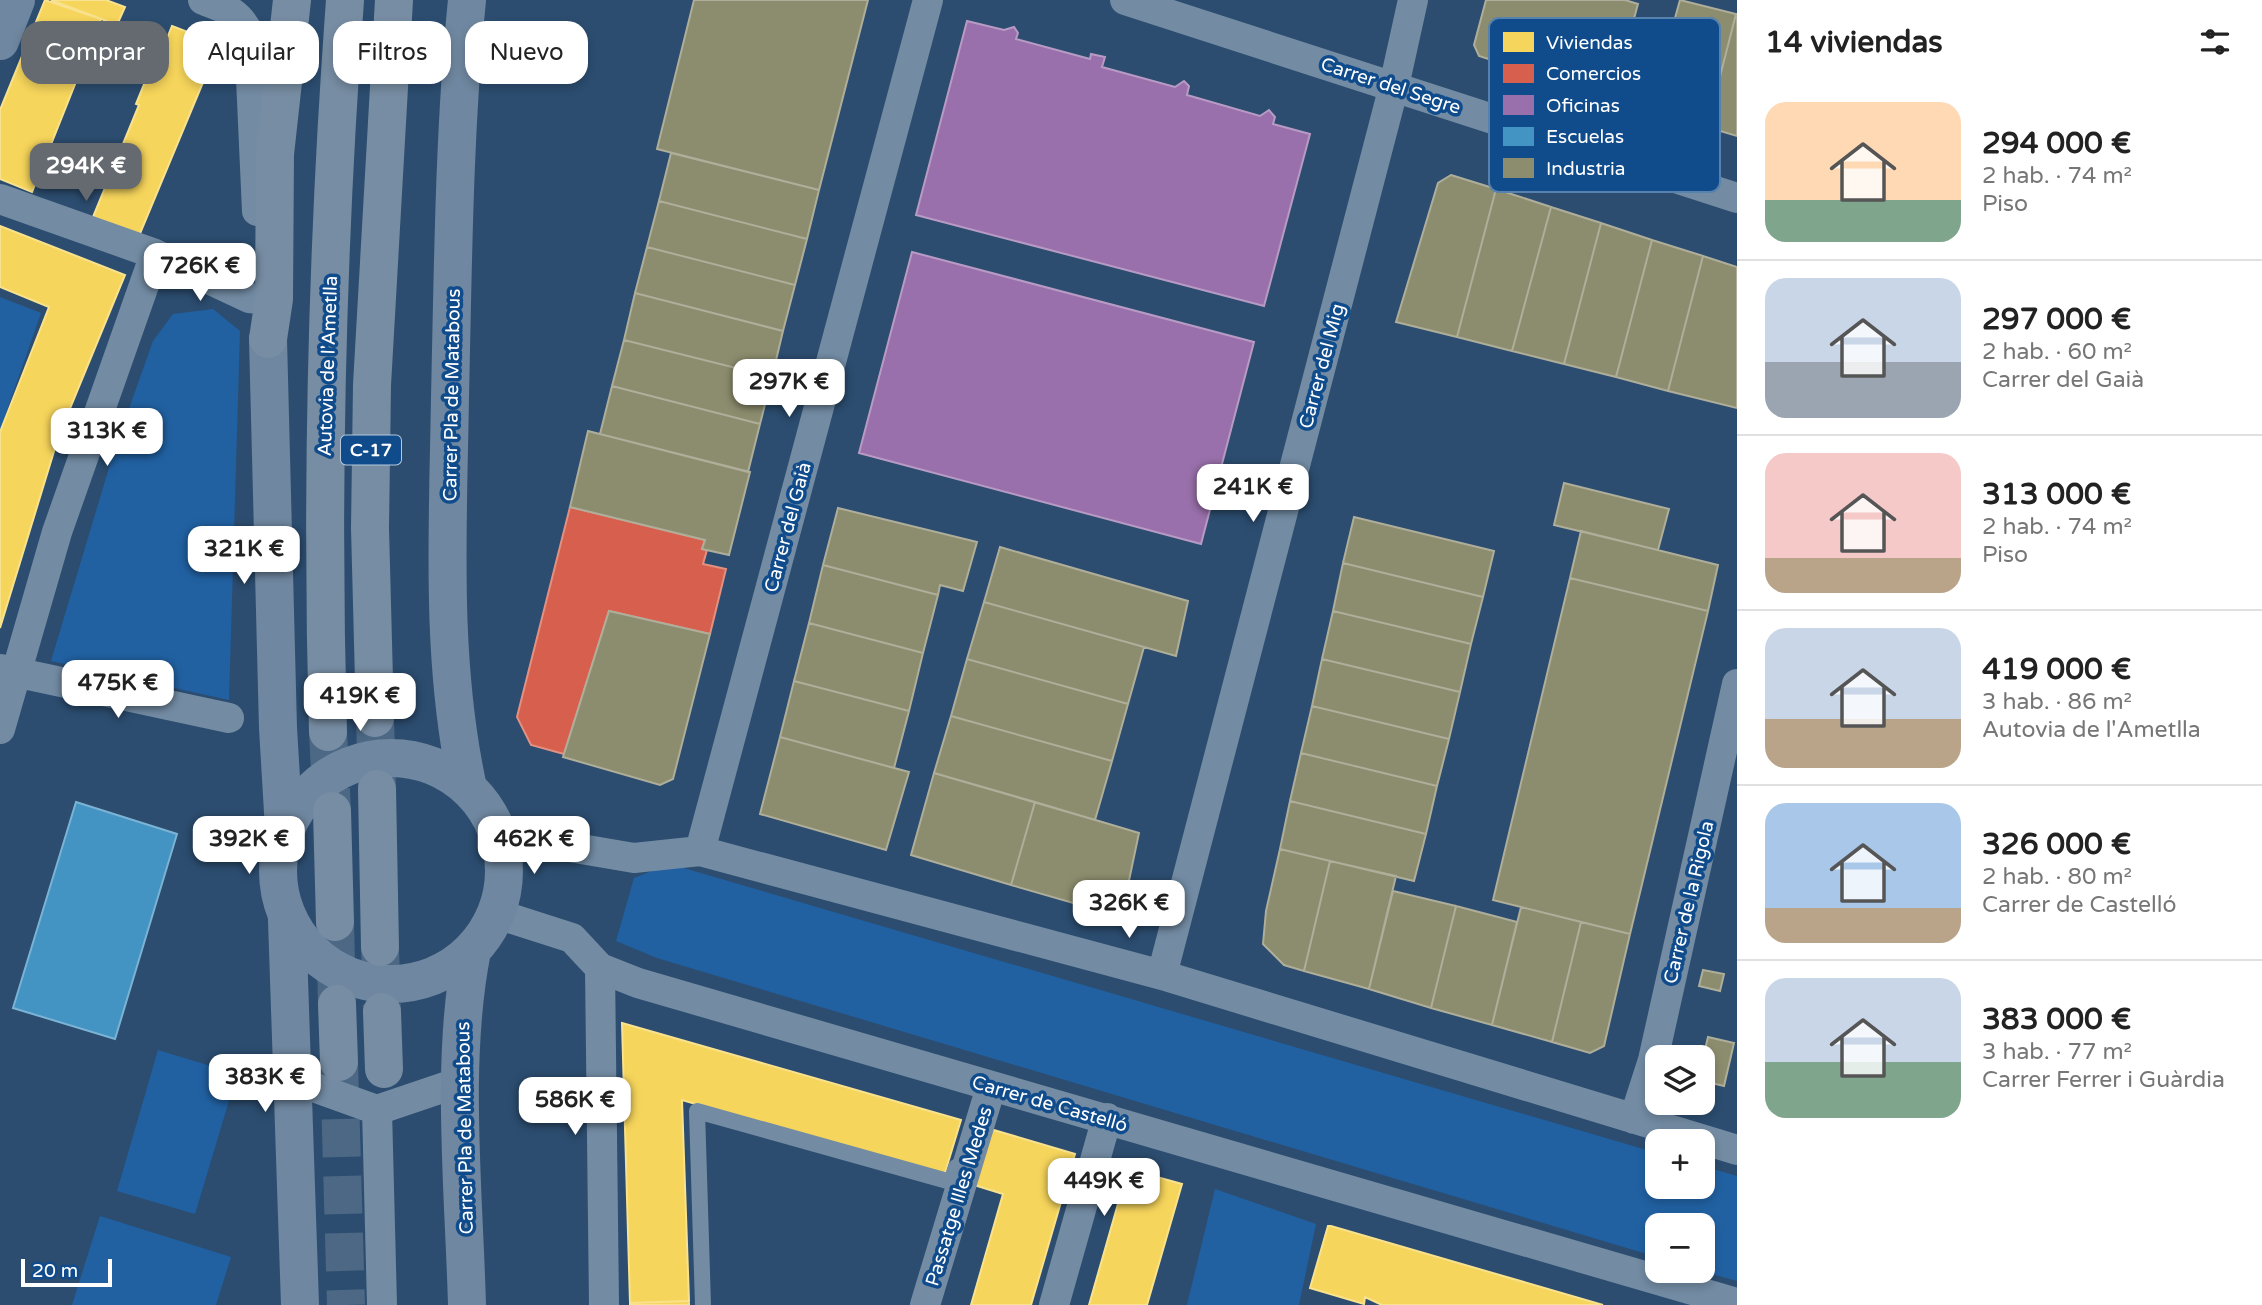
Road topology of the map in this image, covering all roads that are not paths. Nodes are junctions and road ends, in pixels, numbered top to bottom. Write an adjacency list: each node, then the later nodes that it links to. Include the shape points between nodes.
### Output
1 (16, 0): 11 (main road)
2 (203, 0): 19 (street, via 242,19 249,34)
3 (292, 0): 20 (highway, via 275,155 274,299)
4 (345, 0): 26 (highway, Autovia de l'Ametlla / C-17, via 327,339 324,587)
5 (394, 0): 14 (highway, C-17)
6 (420, 0): 14 (highway, via 403,103)
7 (467, 0): 27 (main road, Carrer Pla de Matabous, via 456,186 447,544 450,679)
8 (928, 0): 32 (street, Carrer del Gaià)
9 (1125, 0): 12 (street, Carrer del Segre)
10 (1413, 0): 12 (street, Carrer del Mig)
11 (0, 41)
12 (1394, 86): 13 (street, Carrer del Segre); 39 (street, Carrer del Mig)
13 (1489, 117)
14 (382, 183): 24 (highway, C-17, via 370,528)
15 (1719, 192): 16 (street, Carrer del Segre)
16 (1737, 198)
17 (0, 199): 18 (street)
18 (155, 254): 19 (street); 21 (street)
19 (260, 299): 20 (street)
20 (268, 339): 30 (main road)
21 (9, 670): 23 (street); 25 (street)
22 (1737, 684): 48 (street, Carrer de la Rigola, via 1656,1046)
23 (229, 718)
24 (375, 718)
25 (0, 729)
26 (328, 732)
27 (468, 788): 30 (main road, via 417,761 389,758 360,763 334,774 312,792); 31 (main road)
28 (377, 789): 36 (highway)
29 (332, 811): 35 (highway)
30 (284, 829): 34 (main road, via 278,869)
31 (499, 835): 32 (street, via 634,858); 33 (main road, via 504,875)
32 (700, 851): 39 (street)
33 (497, 914): 37 (main road); 38 (street, Carrer de Castelló, via 572,938)
34 (287, 919): 37 (main road, via 310,950 335,969 364,981 395,984 426,979); 51 (main road)
35 (335, 922)
36 (380, 947)
37 (472, 951): 53 (main road, Carrer Pla de Matabous, via 464,991 462,1048)
38 (600, 968): 44 (street, Carrer de Castelló); 54 (street)
39 (1162, 975): 48 (street)
40 (337, 1004): 43 (highway)
41 (382, 1012): 42 (highway)
42 (384, 1069)
43 (327, 1075): 46 (street)
44 (985, 1085): 47 (street, Carrer de Castelló); 55 (lane, via 951,1182 697,1111); 56 (street, Passatge Illes Medes)
45 (448, 1086): 46 (street)
46 (377, 1110): 52 (street)
47 (1107, 1118): 50 (street, Carrer de Castelló); 57 (street)
48 (1634, 1119): 49 (street)
49 (1737, 1150)
50 (1730, 1303)
51 (300, 1305)
52 (382, 1305)
53 (467, 1305)
54 (604, 1305)
55 (703, 1305)
56 (925, 1305)
57 (1054, 1305)

